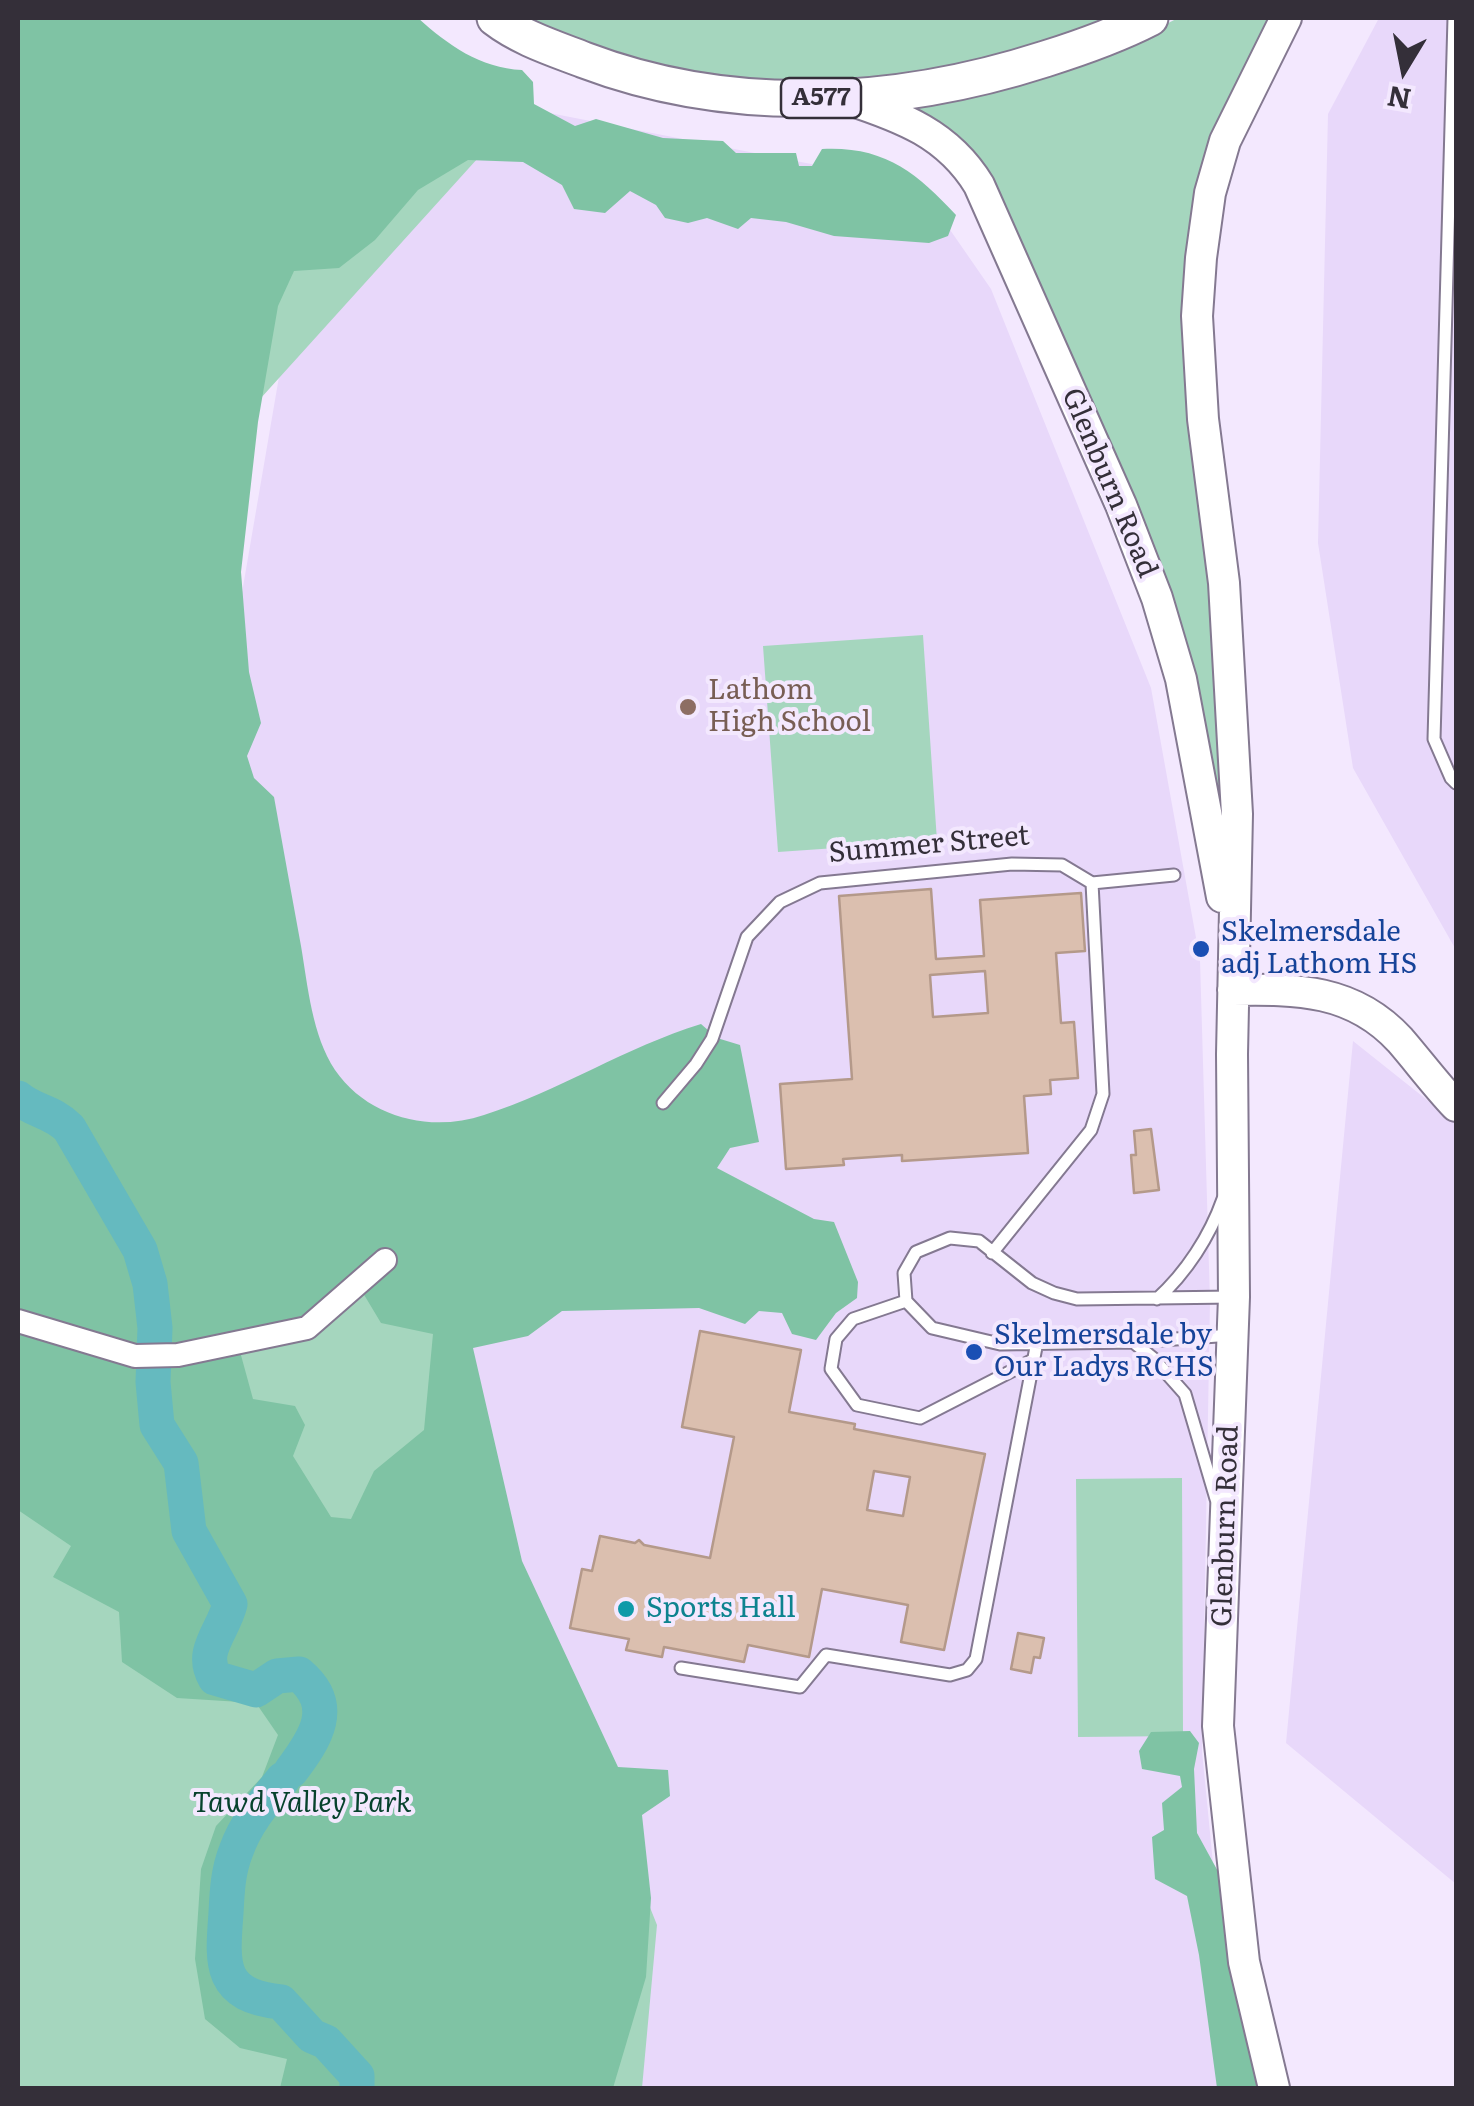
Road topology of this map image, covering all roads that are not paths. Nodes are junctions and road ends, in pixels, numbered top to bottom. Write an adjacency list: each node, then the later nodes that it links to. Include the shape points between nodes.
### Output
1 (495, 18): 5 (main road, A577, via 542,44 654,82 778,100)
2 (1150, 18): 5 (main road, A577, via 1006,72)
3 (1286, 18): 9 (street, Glenburn Road, via 1225,141 1200,258 1204,418 1232,702)
4 (1454, 18): 6 (lane, via 1434,739)
5 (842, 98): 9 (street, Glenburn Road, via 925,128 949,146 966,163 1001,231 1156,598 1180,679)
6 (1456, 783)
7 (1174, 876): 8 (lane)
8 (1092, 883): 11 (lane, Summer Street, via 1062,866 1012,864 820,883 780,902 746,937 712,1039); 14 (lane, via 1103,1094 1092,1130)
9 (1234, 959): 10 (street, Glenburn Road)
10 (1233, 990): 12 (street, via 1296,989 1332,996 1372,1016); 13 (street, Glenburn Road)
11 (664, 1102)
12 (1456, 1106)
13 (1234, 1165): 16 (street, Glenburn Road); 17 (lane, via 1201,1243)
14 (992, 1253): 17 (lane, via 1054,1294); 18 (lane, via 979,1241 950,1238 916,1252 904,1273)
15 (386, 1260): 19 (street, via 307,1328 178,1355 135,1356)
16 (1234, 1297): 17 (lane); 20 (street, Glenburn Road)
17 (1157, 1299)
18 (906, 1301): 21 (lane, via 932,1328 1000,1344); 23 (lane, via 853,1319 836,1339 831,1370 857,1406 920,1418)
19 (18, 1321)
20 (1232, 1335): 22 (lane); 24 (street, Glenburn Road)
21 (1037, 1342): 22 (lane); 23 (lane)
22 (1132, 1342): 24 (lane, via 1186,1394)
23 (1034, 1360): 25 (lane, via 976,1659 967,1670 950,1675 826,1655 800,1687)
24 (1226, 1532): 26 (street, Glenburn Road, via 1218,1726 1244,1962)
25 (680, 1668)
26 (1274, 2088)

